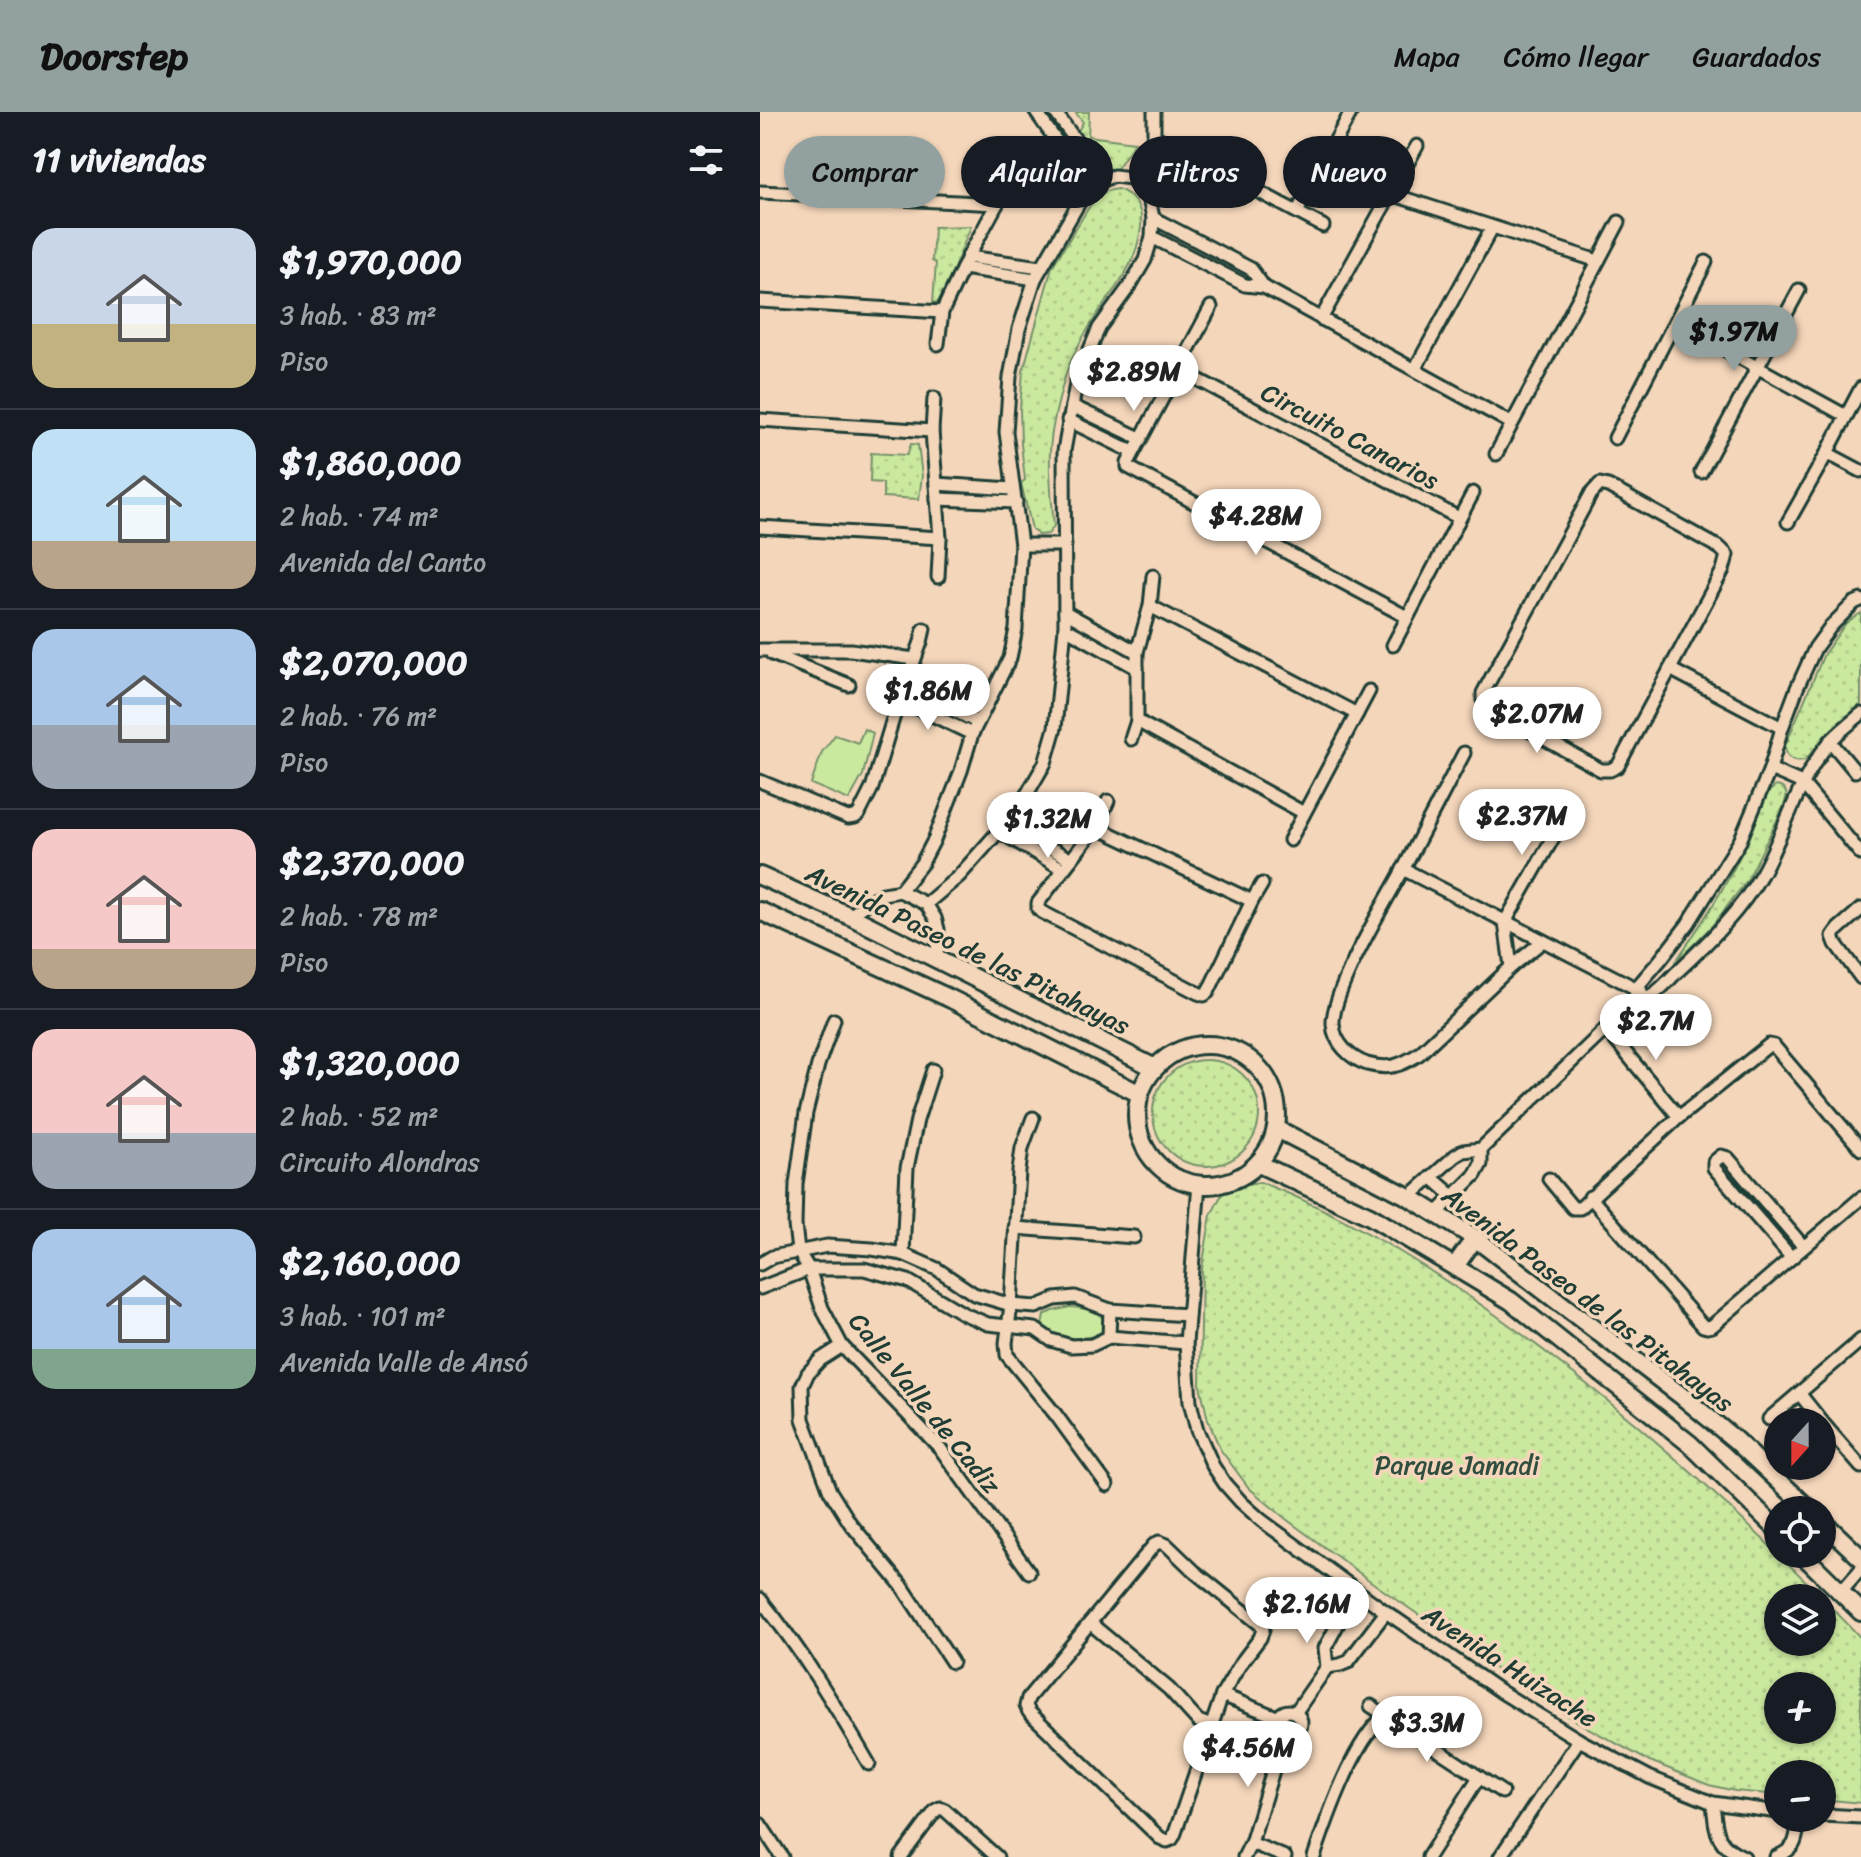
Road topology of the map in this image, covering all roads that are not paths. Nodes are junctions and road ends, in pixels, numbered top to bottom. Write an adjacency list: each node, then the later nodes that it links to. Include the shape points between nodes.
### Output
1 (1036, 112): 5 (street)
2 (1055, 112): 6 (street)
3 (1154, 112): 7 (street)
4 (1351, 112): 18 (street)
5 (1053, 136)
6 (1073, 136)
7 (1154, 136)
8 (1417, 146): 9 (street)
9 (1415, 150)
10 (760, 192): 12 (street)
11 (1267, 196): 18 (street)
12 (961, 202)
13 (1415, 202): 22 (street)
14 (995, 208): 25 (street)
15 (1076, 208): 27 (street)
16 (1151, 208): 19 (street)
17 (1383, 208): 34 (street)
18 (1297, 212): 21 (street)
19 (1153, 218): 23 (street); 29 (street, via 1251,269)
20 (1619, 222): 24 (street)
21 (1323, 226)
22 (1492, 228): 24 (street); 39 (street)
23 (1152, 237): 29 (street, via 1245,285); 42 (street, via 1145,260 1099,328)
24 (1598, 261): 46 (street)
25 (965, 262): 27 (street); 28 (street); 33 (street)
26 (1706, 262): 35 (street)
27 (1041, 267): 28 (street)
28 (1035, 279): 56 (street, via 1010,377 1006,432)
29 (1264, 287): 34 (street)
30 (1799, 290): 37 (street)
31 (760, 301): 33 (street)
32 (1211, 307): 38 (street)
33 (942, 312): 36 (street)
34 (1321, 319): 39 (street)
35 (1675, 322): 37 (street); 49 (street)
36 (938, 344)
37 (1757, 368): 43 (street); 54 (street)
38 (1178, 369): 48 (street); 60 (street, Circuito Canarios)
39 (1415, 369): 46 (street)
40 (1861, 388): 43 (street)
41 (934, 398): 47 (street)
42 (1072, 406): 45 (street); 48 (street)
43 (1846, 416): 51 (street)
44 (760, 420): 47 (street)
45 (1068, 420): 50 (street); 65 (street)
46 (1511, 423): 52 (street)
47 (932, 431): 55 (street)
48 (1140, 438): 50 (street)
49 (1615, 438)
50 (1133, 452): 71 (street, via 1131,471)
51 (1827, 453): 53 (street); 61 (street)
52 (1496, 454)
53 (1861, 471)
54 (1701, 472)
55 (936, 484): 56 (street); 58 (street)
56 (1012, 489): 59 (street)
57 (1473, 493): 60 (street, Circuito Canarios)
58 (937, 499): 59 (street); 63 (street)
59 (1016, 502): 64 (street)
60 (1459, 518): 71 (street, Circuito Canarios)
61 (1788, 522)
62 (760, 527): 63 (street)
63 (940, 538): 67 (street)
64 (1021, 545): 65 (street); 85 (street, via 1010,658)
65 (1065, 545): 70 (street)
66 (1153, 576): 69 (street)
67 (938, 577)
68 (1861, 600): 86 (street, via 1815,648)
69 (1150, 606): 76 (street); 82 (street)
70 (1065, 612): 72 (street); 76 (street)
71 (1407, 617): 74 (street, Circuito Canarios)
72 (1065, 628): 78 (street); 98 (street, via 1055,728 1045,763)
73 (924, 629): 77 (street)
74 (1393, 645)
75 (762, 650): 77 (street, via 851,650); 80 (street)
76 (1137, 652): 78 (street)
77 (914, 659): 85 (street, via 905,686)
78 (1137, 668): 84 (street)
79 (1670, 669): 79 (street, via 1727,555 1600,484 1483,700 1601,770 1610,770 1618,766); 86 (street)
80 (849, 685)
81 (1369, 691): 82 (street)
82 (1357, 714): 97 (street)
83 (1861, 714): 89 (street)
84 (1137, 721): 88 (street); 97 (street)
85 (977, 722): 87 (street)
86 (1782, 728): 91 (street)
87 (972, 734): 93 (street, via 899,699 872,788 855,817); 106 (street, via 934,840)
88 (1131, 739)
89 (1830, 741): 92 (street); 94 (street)
90 (1464, 753): 103 (street)
91 (1770, 769): 94 (street); 117 (street, via 1740,841 1688,924)
92 (1855, 771)
93 (760, 781)
94 (1802, 783): 101 (street); 118 (street, via 1762,874 1697,953)
95 (1108, 801): 99 (street)
96 (1569, 810): 112 (street)
97 (1304, 813): 100 (street)
98 (1003, 827): 102 (street); 108 (street)
99 (1096, 827): 102 (street); 107 (street)
100 (1290, 840)
101 (1861, 854)
102 (1067, 864): 107 (street, via 1038,909 1204,995)
103 (1403, 869): 112 (street); 115 (street, via 1343,987 1333,1021 1345,1051 1385,1068 1403,1064)
104 (760, 876): 111 (street, Avenida Paseo de las Pitahayas)
105 (1262, 884): 107 (street)
106 (900, 891): 108 (street); 111 (street, via 883,894)
107 (1252, 901)
108 (926, 904): 114 (street, via 938,929)
109 (1861, 909): 116 (street, via 1833,936)
110 (760, 911): 124 (street, Avenida Paseo de las Pitahayas)
111 (850, 916): 114 (street, Avenida Paseo de las Pitahayas)
112 (1505, 922): 113 (street); 115 (street)
113 (1543, 941): 115 (street); 117 (street)
114 (937, 959): 122 (street, Avenida Paseo de las Pitahayas)
115 (1511, 967)
116 (1861, 978)
117 (1636, 988): 118 (street); 119 (street)
118 (1650, 998): 119 (street)
119 (1635, 1001): 121 (street)
120 (834, 1020): 143 (street, Calle Valle de Cadiz, via 806,1113 796,1184)
121 (1606, 1029): 125 (street); 128 (street)
122 (1155, 1068): 124 (street); 127 (street, via 1194,1046 1217,1045 1239,1052 1271,1084 1278,1106)
123 (933, 1070): 144 (street, via 907,1168)
124 (1140, 1094): 133 (street, via 1137,1123 1142,1143 1170,1175)
125 (1679, 1117): 129 (street, via 1769,1045); 136 (street)
126 (1033, 1118): 139 (street, via 1020,1159)
127 (1277, 1129): 130 (street); 134 (street, Avenida Paseo de las Pitahayas)
128 (1481, 1149): 131 (street, via 1463,1151); 135 (street, via 1479,1169)
129 (1861, 1149)
130 (1259, 1164): 133 (street, via 1227,1183); 147 (street, Avenida Paseo de las Pitahayas, via 1370,1216)
131 (1431, 1177): 134 (street); 135 (street)
132 (1549, 1179): 136 (street, via 1573,1208)
133 (1199, 1184): 153 (street, Avenida Huizache)
134 (1409, 1197): 138 (street, Avenida Paseo de las Pitahayas)
135 (1454, 1197): 138 (street)
136 (1590, 1197): 145 (street, via 1703,1326 1712,1326)
137 (1861, 1198): 142 (street)
138 (1436, 1214): 141 (street, Avenida Paseo de las Pitahayas)
139 (1015, 1228): 140 (street); 150 (street)
140 (1134, 1237)
141 (1475, 1238): 147 (street); 166 (street, Avenida Paseo de las Pitahayas, via 1683,1397)
142 (1803, 1246): 145 (street); 145 (street, via 1728,1158 1714,1162)
143 (798, 1251): 144 (street, via 827,1246); 146 (street); 148 (street, Calle Valle de Cadiz)
144 (903, 1254): 150 (street, via 974,1294)
145 (1791, 1257)
146 (760, 1264)
147 (1455, 1266): 167 (street, Avenida Paseo de las Pitahayas, via 1511,1301 1690,1444)
148 (809, 1269): 149 (street); 154 (street, via 888,1274 964,1314); 159 (street, Calle Valle de Cadiz)
149 (760, 1288)
150 (1011, 1305): 151 (street); 154 (street)
151 (1036, 1307): 152 (street, via 1075,1297); 155 (street)
152 (1110, 1310): 153 (street); 156 (street)
153 (1188, 1315): 158 (street, Avenida Huizache)
154 (1008, 1326): 155 (street); 165 (street, via 1007,1355)
155 (1035, 1329): 156 (street, via 1071,1346)
156 (1109, 1337): 158 (street)
157 (1861, 1340): 160 (street)
158 (1186, 1343): 173 (street, Avenida Huizache, via 1197,1430 1225,1484 1261,1520)
159 (842, 1346): 172 (street, Calle Valle de Cadiz, via 940,1448); 179 (street, via 808,1373 802,1386 803,1419 830,1491)
160 (1799, 1393): 161 (street); 162 (street)
161 (1782, 1408)
162 (1811, 1408)
163 (1836, 1438): 164 (street)
164 (1861, 1467)
165 (1107, 1485)
166 (1795, 1496)
167 (1764, 1516)
168 (1836, 1534): 169 (street)
169 (1861, 1558)
170 (1816, 1568): 174 (street)
171 (1861, 1569): 174 (street)
172 (1029, 1572)
173 (1356, 1590): 176 (street, Avenida Huizache); 180 (street, via 1325,1648)
174 (1841, 1592): 177 (street)
175 (760, 1599): 189 (street, via 829,1695)
176 (1386, 1612): 180 (street, via 1348,1662); 188 (street, Avenida Huizache)
177 (1861, 1612)
178 (1090, 1623): 181 (street, via 1154,1545 1167,1545 1263,1630); 186 (street, via 1169,1689 1198,1721); 186 (street, via 1026,1706 1167,1841 1175,1833)
179 (952, 1662)
180 (1327, 1667): 183 (street)
181 (1222, 1695): 185 (street); 186 (street)
182 (1371, 1706): 184 (street)
183 (1295, 1713): 185 (street); 187 (street, via 1300,1729)
184 (1386, 1716): 190 (street); 205 (street, via 1358,1752)
185 (1279, 1718): 187 (street)
186 (1211, 1726)
187 (1284, 1734): 198 (street)
188 (1579, 1740): 192 (street, Avenida Huizache); 207 (street)
189 (869, 1764)
190 (1479, 1777): 191 (street); 206 (street)
191 (1502, 1792)
192 (1713, 1803): 193 (street, Avenida Huizache); 199 (street, via 1716,1834)
193 (1764, 1810)
194 (1836, 1816): 195 (street)
195 (1861, 1817)
196 (760, 1824): 200 (street)
197 (1797, 1832): 208 (street, via 1792,1848)
198 (1251, 1843): 203 (street); 204 (street)
199 (1737, 1856)
200 (782, 1857)
201 (901, 1857): 202 (street, via 940,1808)
202 (997, 1857)
203 (1244, 1857)
204 (1285, 1857)
205 (1314, 1857)
206 (1428, 1857)
207 (1500, 1857)
208 (1776, 1857)

